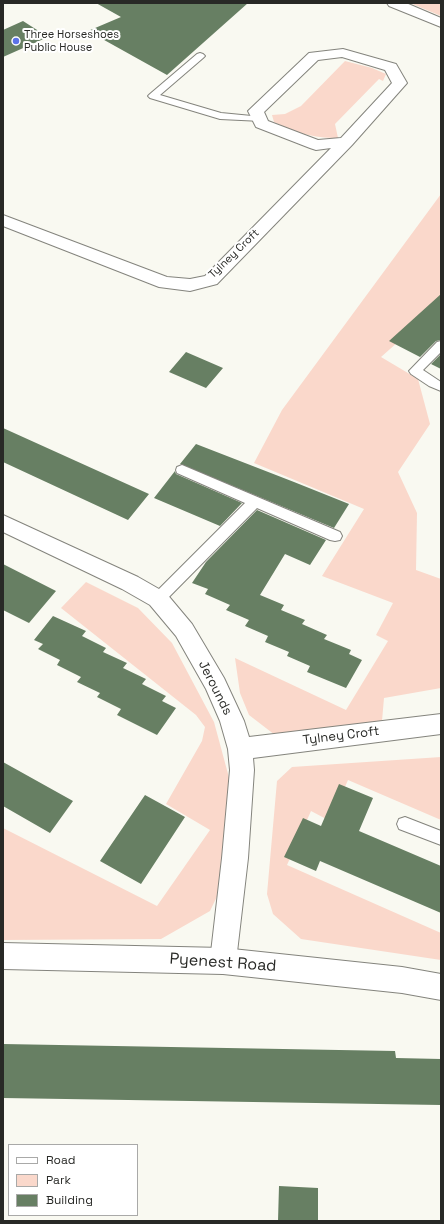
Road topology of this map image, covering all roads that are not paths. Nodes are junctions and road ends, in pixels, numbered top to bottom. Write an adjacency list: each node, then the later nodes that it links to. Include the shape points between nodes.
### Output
1 (394, 3): 2 (street)
2 (441, 23)
3 (200, 56): 4 (lane, via 153,96 220,116)
4 (259, 119): 5 (street, via 261,124 316,145); 5 (street, Tylney Croft, via 256,110 314,56 342,53 391,67 400,83)
5 (346, 142): 6 (street, Tylney Croft, via 211,280 190,285 164,283)
6 (3, 220)
7 (441, 345): 8 (lane, via 416,371)
8 (441, 387)
9 (182, 470): 10 (lane)
10 (255, 501): 12 (lane); 13 (lane)
11 (3, 523): 13 (street, Jerounds, via 130,583)
12 (335, 536)
13 (158, 599): 15 (street, Jerounds, via 184,630 216,685 232,721)
14 (441, 724): 15 (street, Tylney Croft)
15 (240, 749): 19 (street, Jerounds, via 241,795)
16 (405, 824): 17 (lane)
17 (441, 838)
18 (3, 956): 19 (street, Pyenest Road)
19 (223, 961): 20 (street, Pyenest Road, via 402,980)
20 (441, 987)

